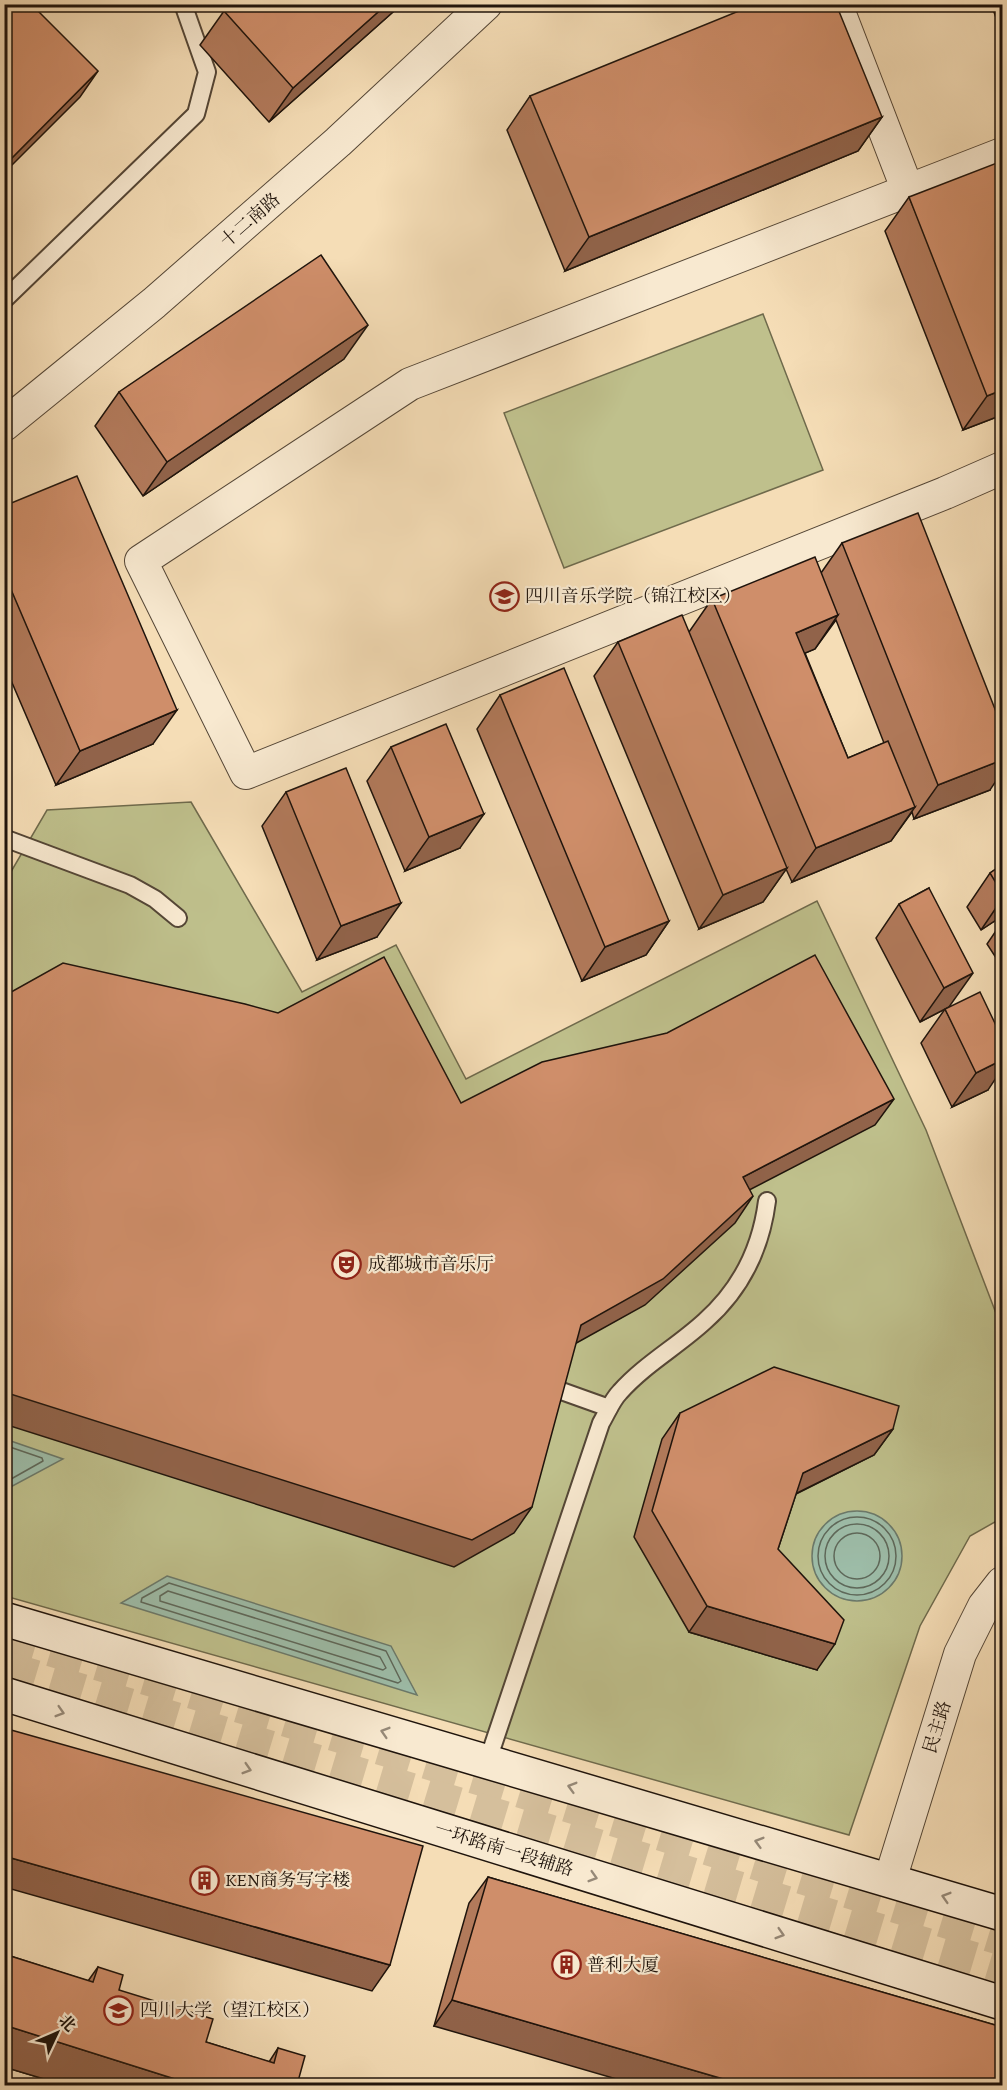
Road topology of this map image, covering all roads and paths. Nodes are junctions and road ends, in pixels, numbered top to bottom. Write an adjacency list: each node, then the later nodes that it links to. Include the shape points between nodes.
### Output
1 (183, 4): 6 (lane, via 207,72 196,114)
2 (486, 4): 7 (street, 十二南路, via 338,142 154,303)
3 (836, 4): 5 (street)
4 (1002, 154): 5 (street)
5 (908, 191): 8 (street, via 410,384 141,561 246,773)
6 (4, 300)
7 (4, 425)
8 (1002, 468)
9 (4, 838): 10 (lane, via 130,885)
10 (178, 918)
11 (767, 1201): 13 (lane, via 755,1254 734,1290 706,1321 619,1392)
12 (553, 1388): 13 (lane)
13 (609, 1408): 17 (lane)
14 (1002, 1583): 18 (street, 民主路, via 984,1606 960,1654)
15 (4, 1619): 17 (main road, one-way to 15)
16 (4, 1694): 20 (main road, 一环路南一段辅路, one-way to 20)
17 (487, 1763): 18 (main road, one-way to 17)
18 (890, 1880): 19 (main road, one-way to 18)
19 (1002, 1914)
20 (1002, 2003)

